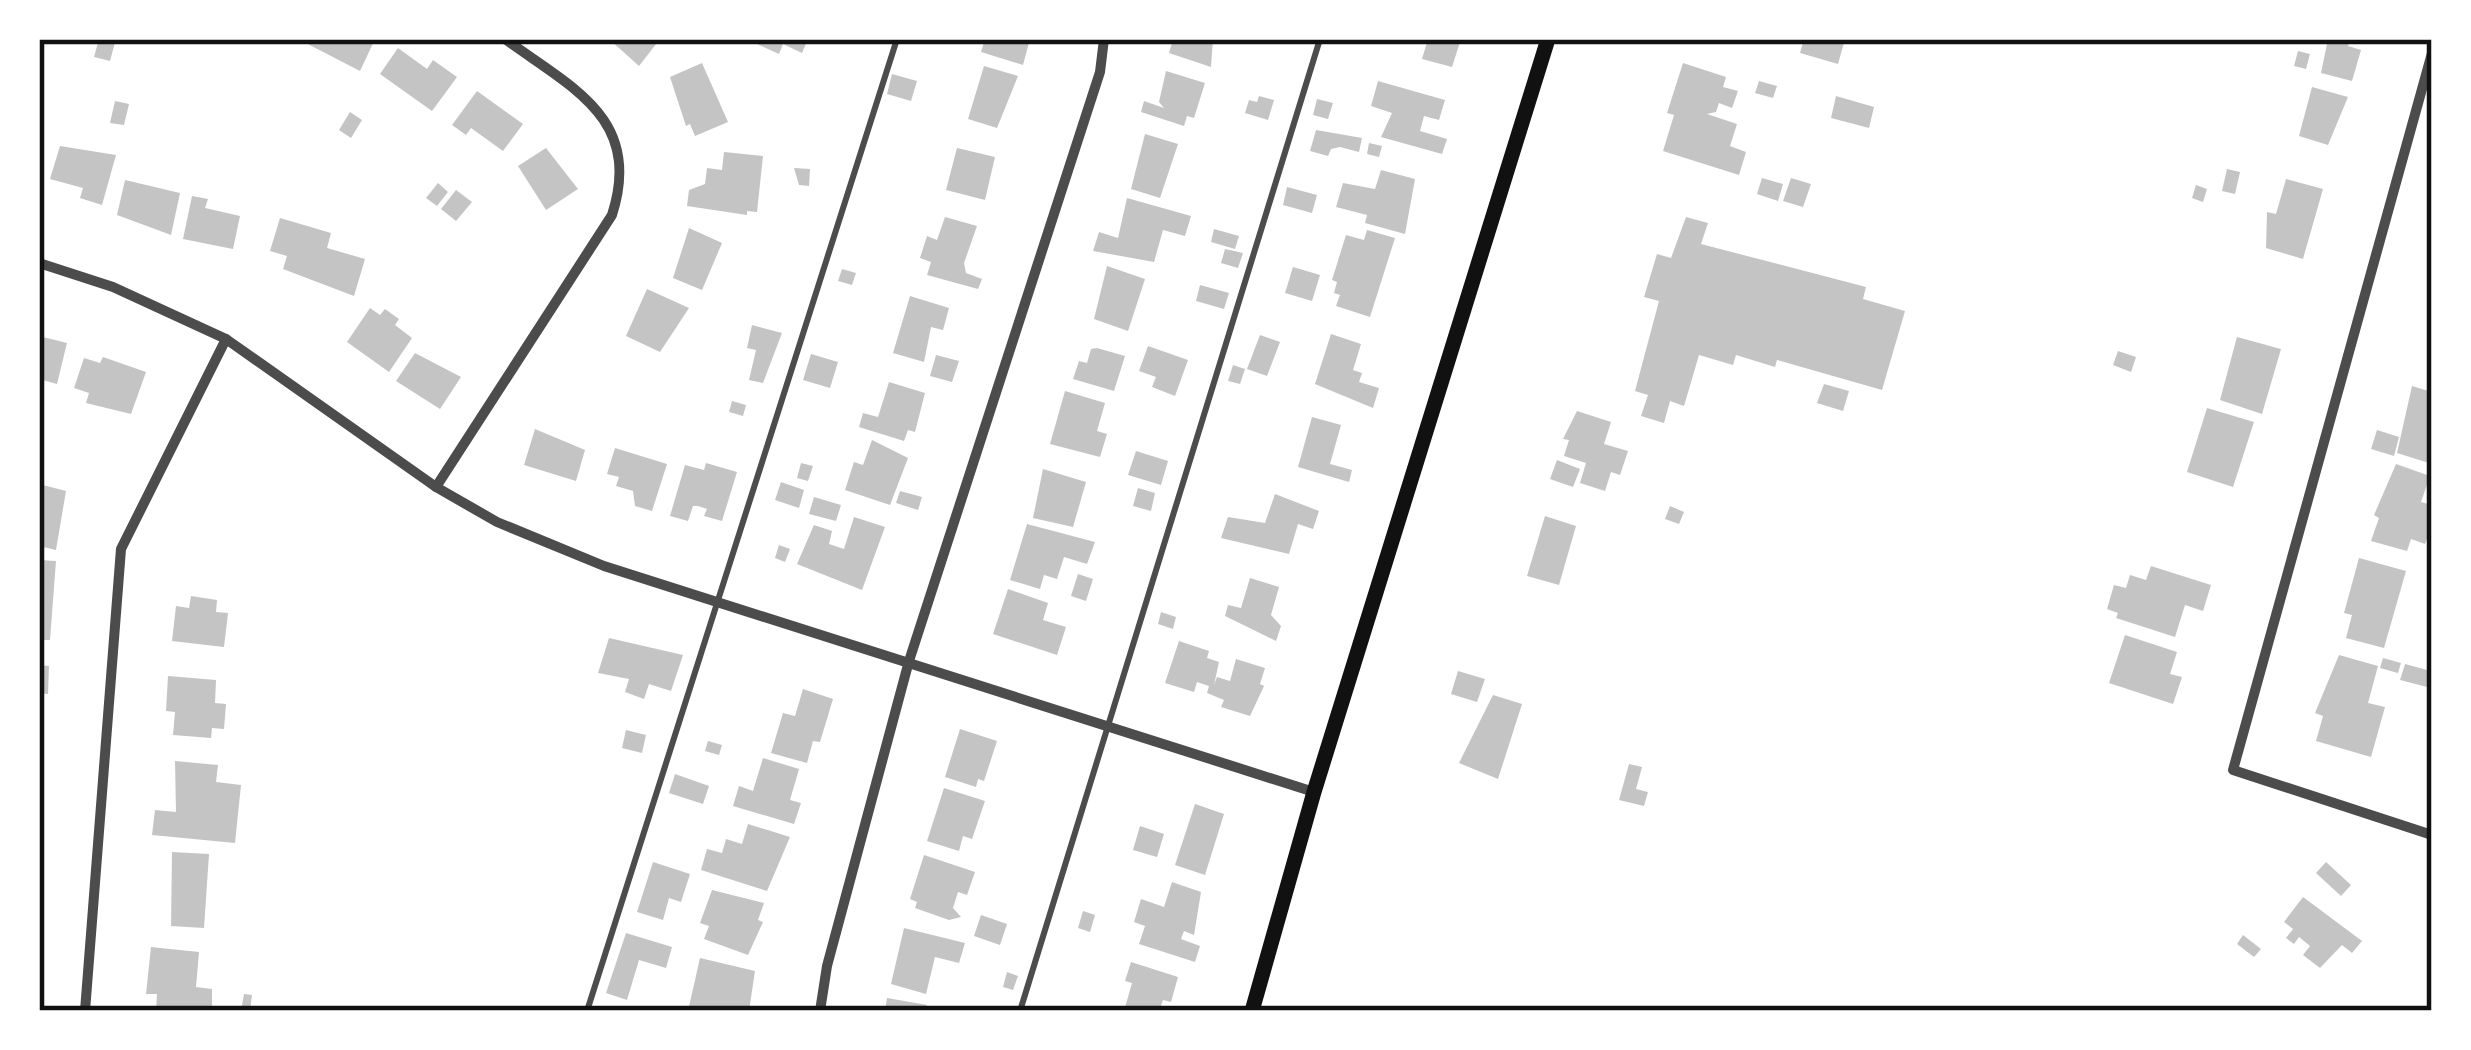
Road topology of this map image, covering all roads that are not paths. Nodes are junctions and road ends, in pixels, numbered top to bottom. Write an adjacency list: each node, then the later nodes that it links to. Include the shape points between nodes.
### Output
1 (505, 39): 9 (street, via 588,96 622,151 620,190 612,215)
2 (897, 39): 10 (lane)
3 (1104, 39): 11 (street, via 1100,72)
4 (1320, 39): 12 (lane)
5 (1548, 39): 13 (main road)
6 (2432, 53): 14 (street, via 2233,770)
7 (39, 262): 8 (street)
8 (226, 340): 9 (street); 15 (street, via 122,549)
9 (436, 487): 10 (street, via 497,523)
10 (715, 601): 11 (street); 16 (lane)
11 (909, 661): 12 (street); 17 (street)
12 (1108, 725): 13 (street); 18 (lane)
13 (1314, 792): 19 (main road)
14 (2432, 835)
15 (85, 1011)
16 (587, 1011)
17 (820, 1011)
18 (1020, 1011)
19 (1252, 1011)

